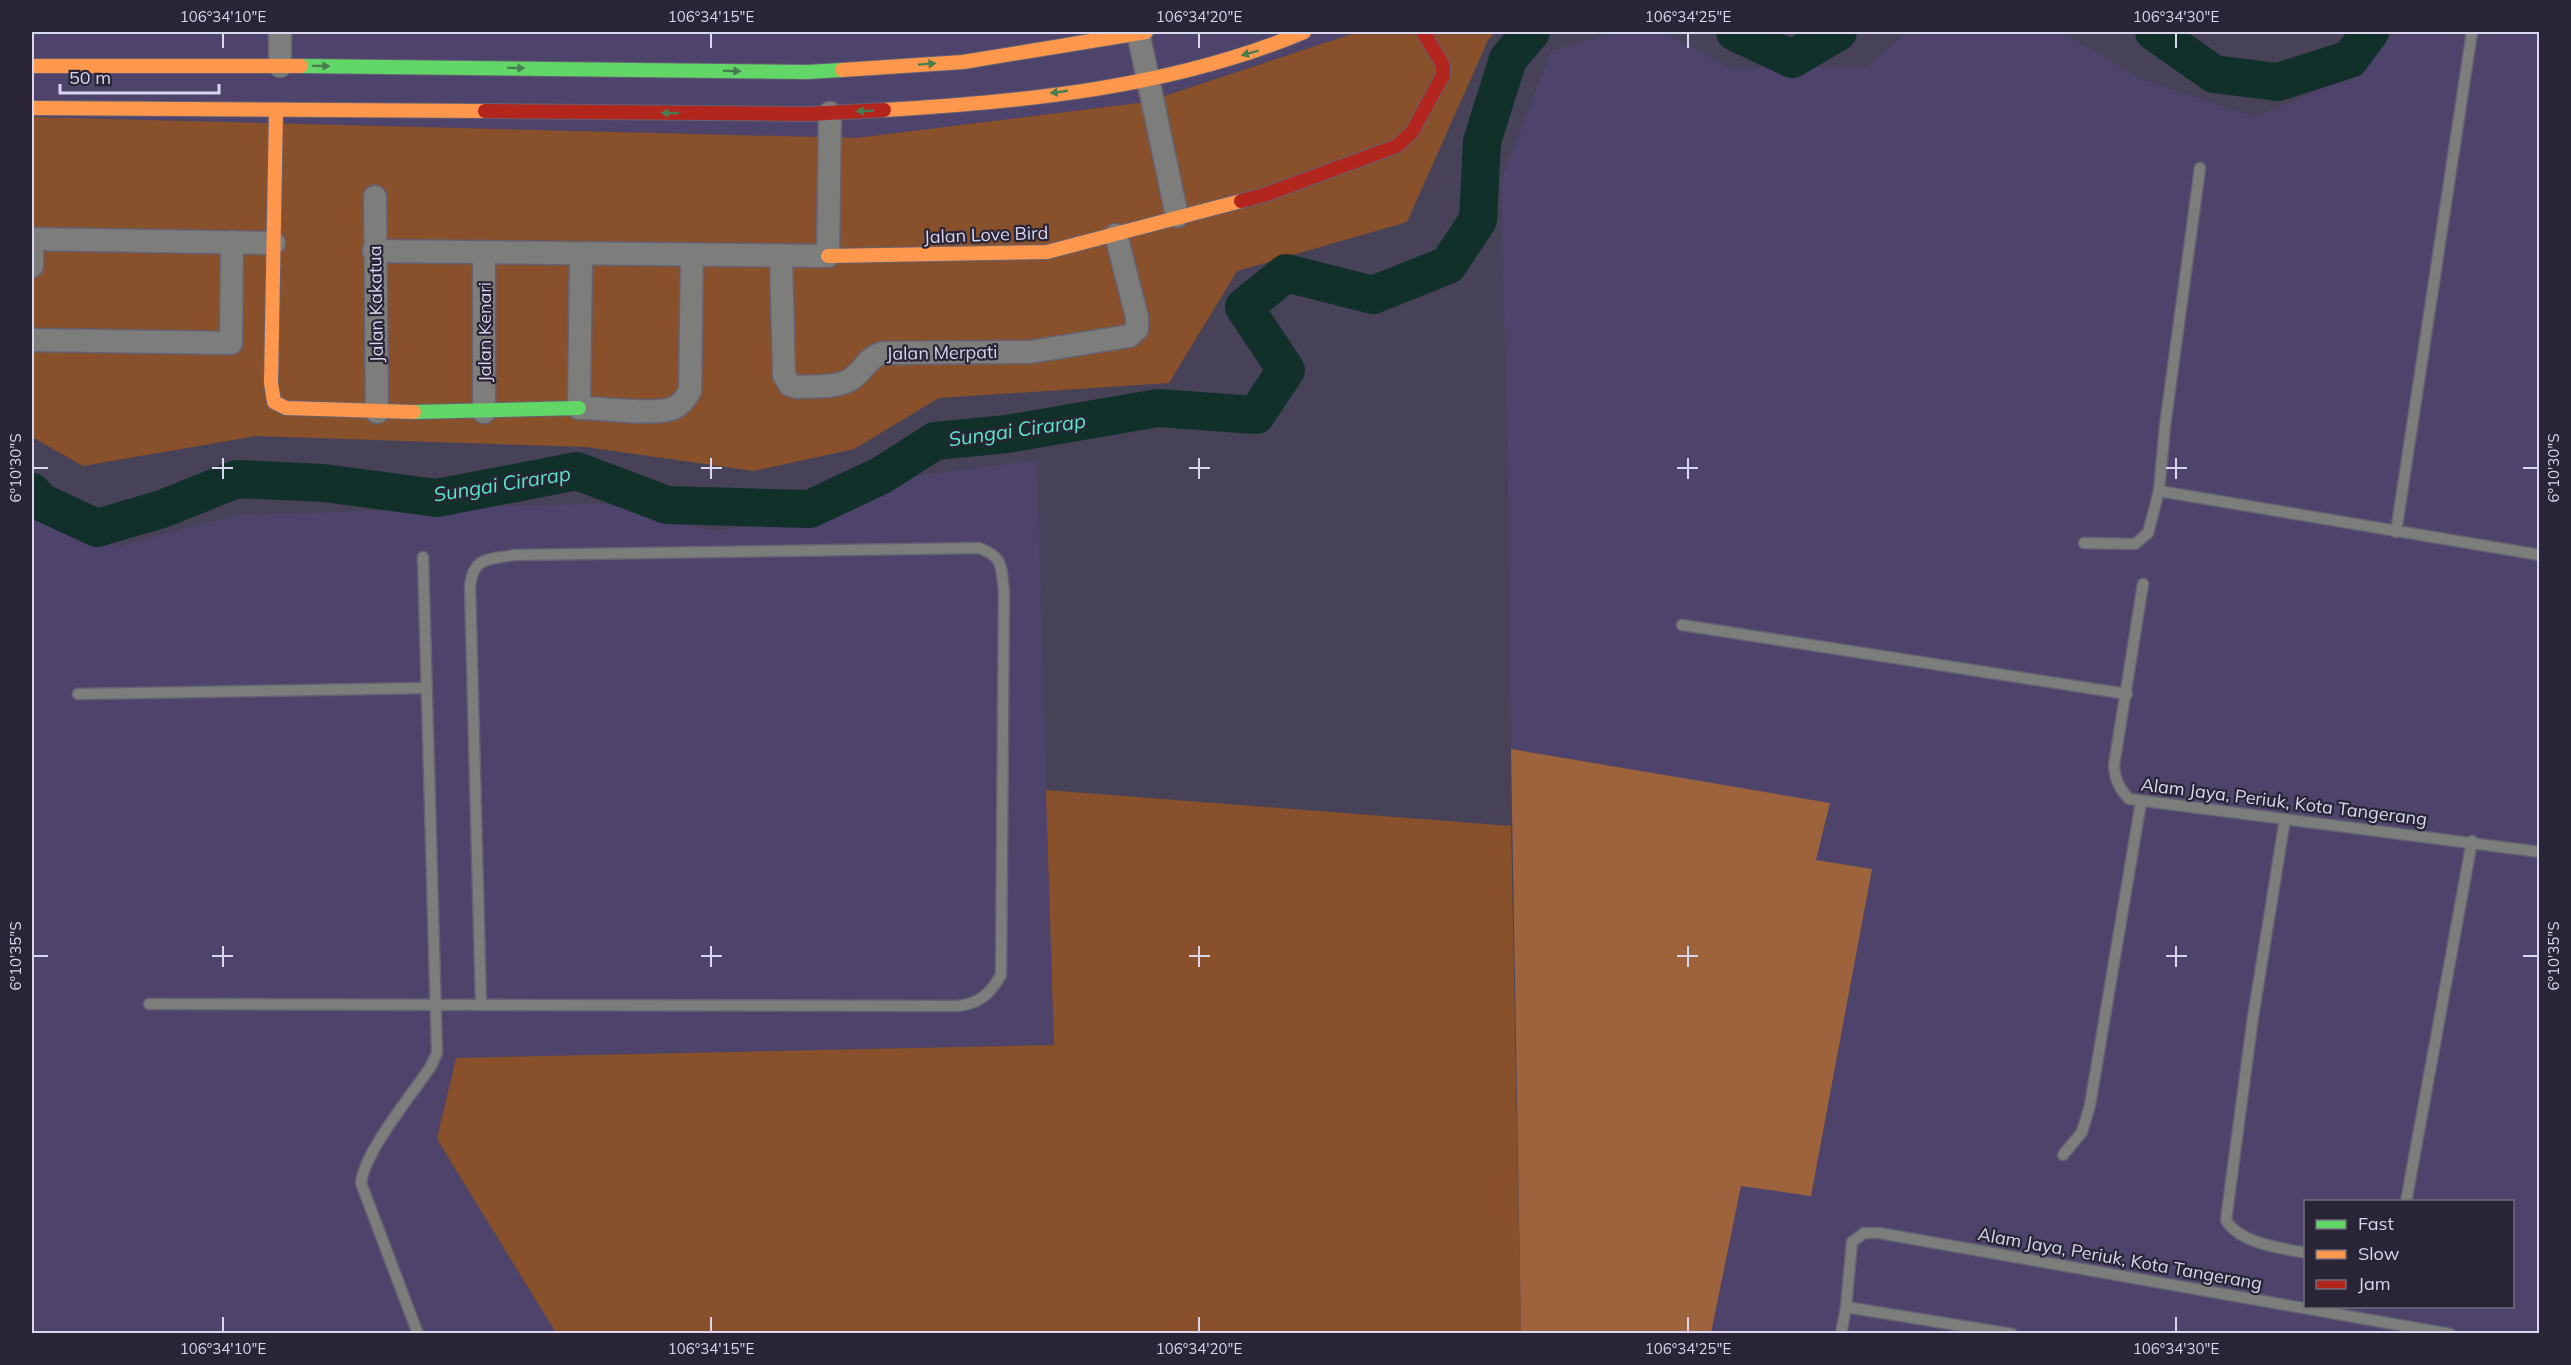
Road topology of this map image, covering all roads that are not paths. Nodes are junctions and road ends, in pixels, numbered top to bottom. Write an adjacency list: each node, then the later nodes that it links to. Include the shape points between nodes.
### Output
1 (280, 32): 7 (street)
2 (1304, 32): 5 (main road, one-way to 5, via 1260,51)
3 (1423, 32): 15 (main road, Jalan Love Bird, via 1443,65 1443,75 1412,132 1397,146 1264,195)
4 (2472, 32): 31 (lane)
5 (1142, 47): 7 (main road, one-way to 5, via 807,72); 12 (main road, one-way to 12, via 967,105); 15 (street)
6 (32, 66): 7 (main road, via 238,72)
7 (280, 66)
8 (237, 92): 10 (main road)
9 (32, 108): 10 (main road)
10 (236, 109): 11 (main road)
11 (276, 111): 12 (main road, one-way to 11); 18 (main road)
12 (831, 113): 24 (street)
13 (2200, 168): 30 (lane)
14 (375, 197): 19 (street, Jalan Kakatua)
15 (1177, 216): 16 (main road, Jalan Love Bird)
16 (1116, 235): 23 (street, Jalan Merpati, via 1137,317 1137,329 1129,336 1029,352 883,353 843,383 797,387 790,385 784,375); 24 (main road, Jalan Love Bird, via 1037,254)
17 (232, 242): 18 (street); 25 (street, via 32,239); 26 (street, via 231,343)
18 (274, 243): 28 (main road, via 274,402 286,408)
19 (374, 251): 20 (street); 28 (street, Jalan Kakatua)
20 (484, 252): 21 (street); 29 (street, Jalan Kenari)
21 (581, 255): 22 (street); 27 (street)
22 (692, 255): 23 (street); 27 (street, via 690,391 685,399 668,410)
23 (781, 255): 24 (street)
24 (828, 256)
25 (32, 266)
26 (32, 340)
27 (579, 408): 29 (main road)
28 (377, 412): 29 (main road)
29 (484, 412)
30 (2159, 491): 31 (lane); 32 (lane, via 2148,533 2140,542 2124,546)
31 (2396, 532): 33 (lane)
32 (2084, 543)
33 (2540, 555)
34 (423, 557): 37 (lane)
35 (2143, 584): 39 (lane, Alam Jaya, Periuk, Kota Tangerang)
36 (1682, 625): 39 (lane)
37 (426, 688): 38 (lane); 45 (lane)
38 (78, 694)
39 (2127, 694): 40 (lane, Alam Jaya, Periuk, Kota Tangerang, via 2115,778 2129,799)
40 (2141, 802): 41 (lane, Alam Jaya, Periuk, Kota Tangerang); 47 (lane, via 2090,1105 2082,1132)
41 (2284, 819): 42 (lane, Alam Jaya, Periuk, Kota Tangerang); 49 (lane, via 2226,1220 2241,1236)
42 (2472, 841): 43 (lane, Alam Jaya, Periuk, Kota Tangerang); 48 (lane)
43 (2540, 852)
44 (149, 1004): 45 (lane)
45 (436, 1005): 46 (lane); 51 (lane, via 437,1053 371,1155 361,1182)
46 (481, 1005): 46 (lane, via 470,585 472,571 480,562 514,555 978,548 1000,561 1004,591 1001,975 985,997 970,1005 957,1006)
47 (2063, 1155)
48 (2406, 1200)
49 (2304, 1252)
50 (1846, 1306): 52 (lane, Alam Jaya, Periuk, Kota Tangerang); 53 (lane); 54 (lane, Alam Jaya, Periuk, Kota Tangerang, via 1852,1242 1864,1233 1879,1233)
51 (418, 1334)
52 (1841, 1334)
53 (2012, 1334)
54 (2450, 1334)

